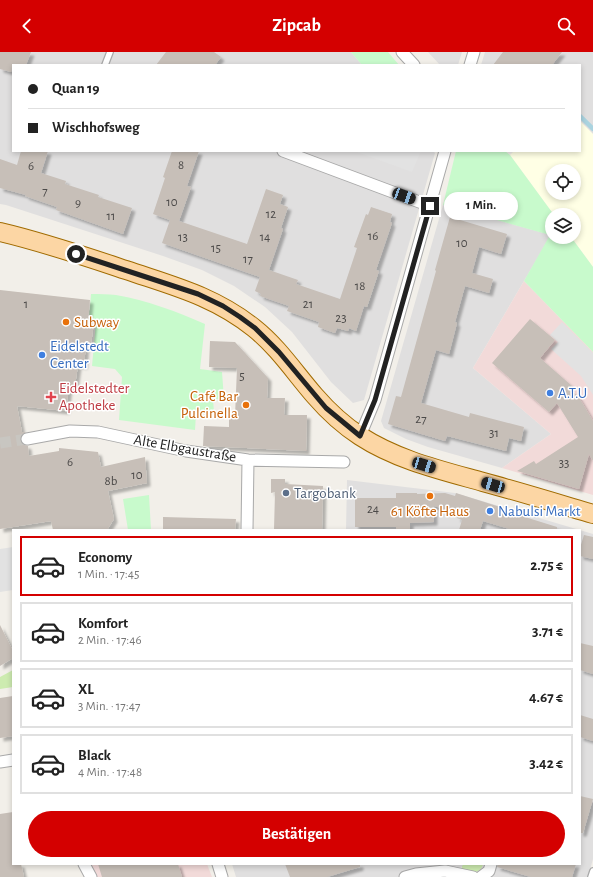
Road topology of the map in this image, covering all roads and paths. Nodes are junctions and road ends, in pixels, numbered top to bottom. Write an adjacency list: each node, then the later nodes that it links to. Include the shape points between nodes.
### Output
1 (110, 52): 4 (lane)
2 (402, 52): 5 (street)
3 (474, 52): 6 (street)
4 (105, 64)
5 (413, 64)
6 (470, 64)
7 (286, 152): 9 (street)
8 (445, 152): 9 (street)
9 (430, 206): 11 (street, via 375,400)
10 (0, 232): 11 (main road, via 90,258 198,294 223,306 266,339 326,408)
11 (360, 436): 15 (main road, via 409,460)
12 (27, 439): 13 (street, Alte Elbgaustraße, via 70,431 98,432 186,451)
13 (248, 460): 14 (street, Alte Elbgaustraße); 16 (street)
14 (344, 462)
15 (593, 514)
16 (247, 529)
17 (12, 760): 18 (street)
18 (0, 762)
19 (85, 865): 25 (street)
20 (218, 865): 26 (street)
21 (456, 865): 23 (street)
22 (490, 865): 29 (street, via 489,871)
23 (445, 871): 27 (street); 28 (street)
24 (593, 871): 30 (lane)
25 (91, 877)
26 (222, 877)
27 (405, 877)
28 (473, 877)
29 (481, 877)
30 (591, 877)

